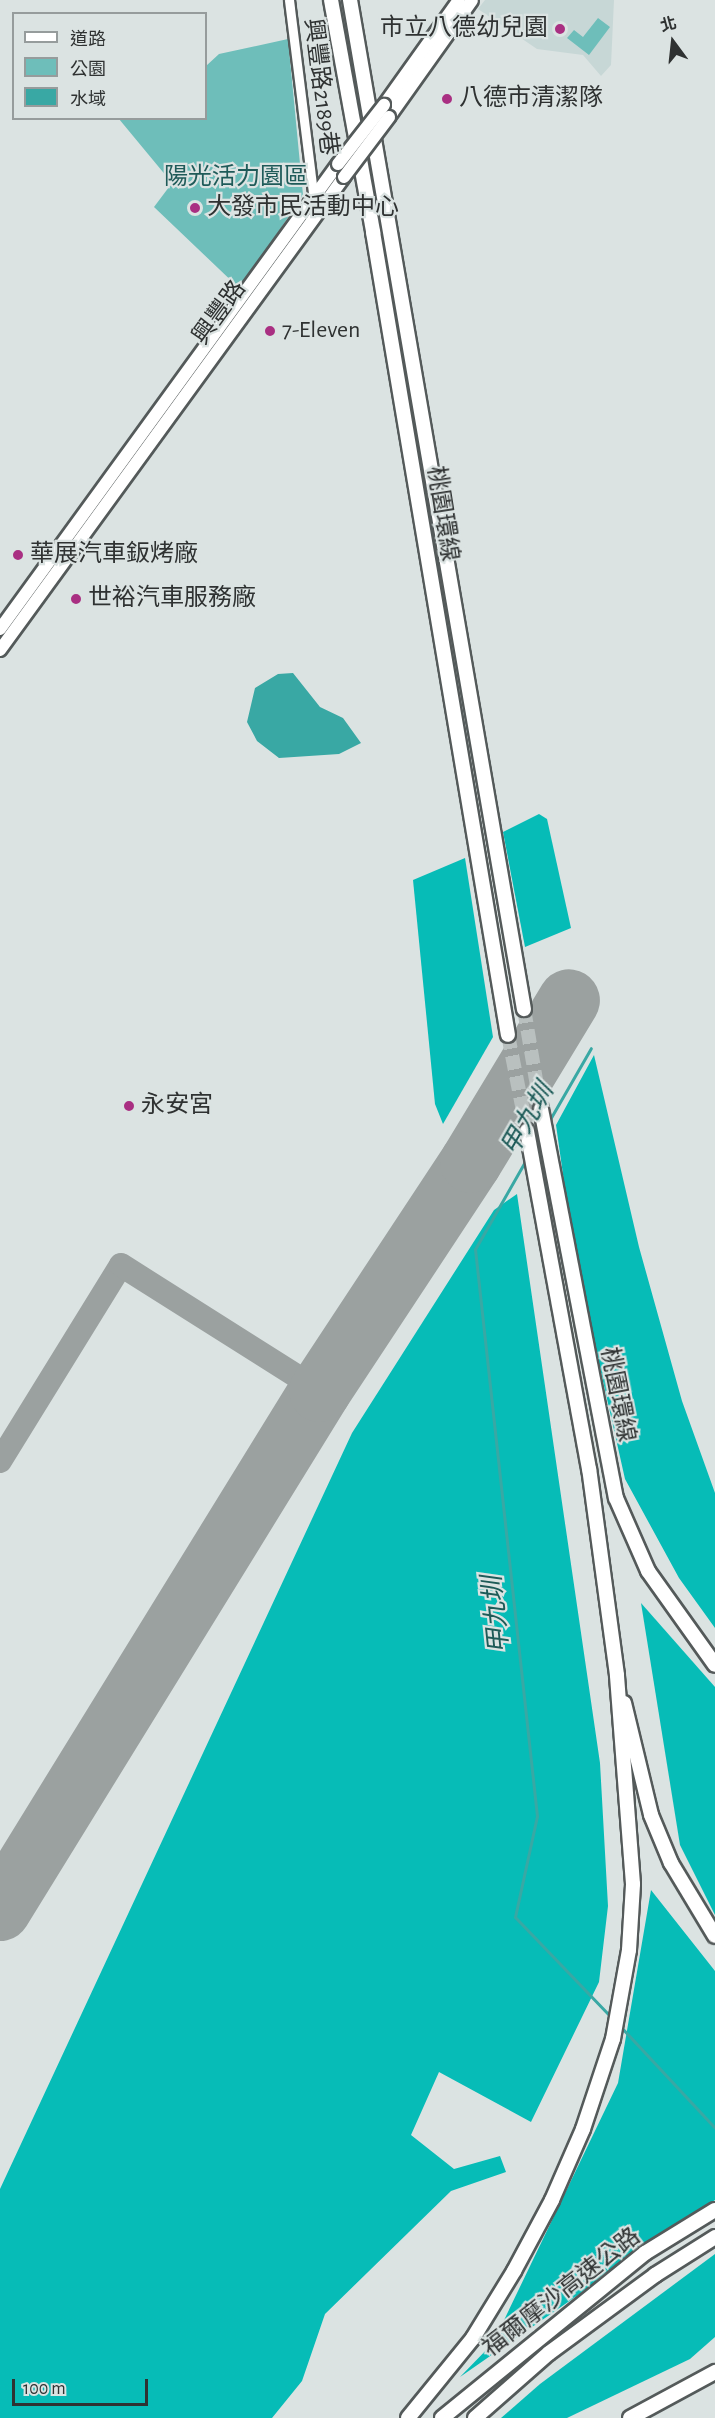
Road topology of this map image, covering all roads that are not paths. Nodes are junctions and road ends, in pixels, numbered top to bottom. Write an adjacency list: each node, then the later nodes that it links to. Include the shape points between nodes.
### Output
1 (289, 0): 6 (street, 興豐路2189巷)
2 (331, 0): 11 (highway, 桃園環線, via 374,232)
3 (350, 0): 10 (highway, 桃園環線)
4 (459, 0): 6 (main road, 興豐路, bridge)
5 (472, 0): 7 (main road, 興豐路, bridge)
6 (314, 198): 7 (street, 興豐路2189巷); 8 (main road, 興豐路)
7 (317, 215): 9 (main road, 興豐路)
8 (0, 629)
9 (0, 650)
10 (524, 1009)
11 (508, 1035)
12 (540, 1109): 14 (highway, 桃園環線, via 616,1498 648,1570)
13 (527, 1131): 15 (highway, 桃園環線, via 589,1469)
14 (715, 1665)
15 (616, 1675): 16 (highway, via 651,1815 671,1863); 20 (highway, via 633,1884 629,1950 616,2022 583,2128 520,2261 473,2337)
16 (715, 1936)
17 (715, 2210): 21 (highway, 福爾摩沙高速公路, via 645,2253)
18 (715, 2237): 22 (highway, 福爾摩沙高速公路, via 655,2275 549,2353)
19 (715, 2372): 23 (highway)
20 (408, 2418)
21 (442, 2418)
22 (475, 2418)
23 (630, 2418)

